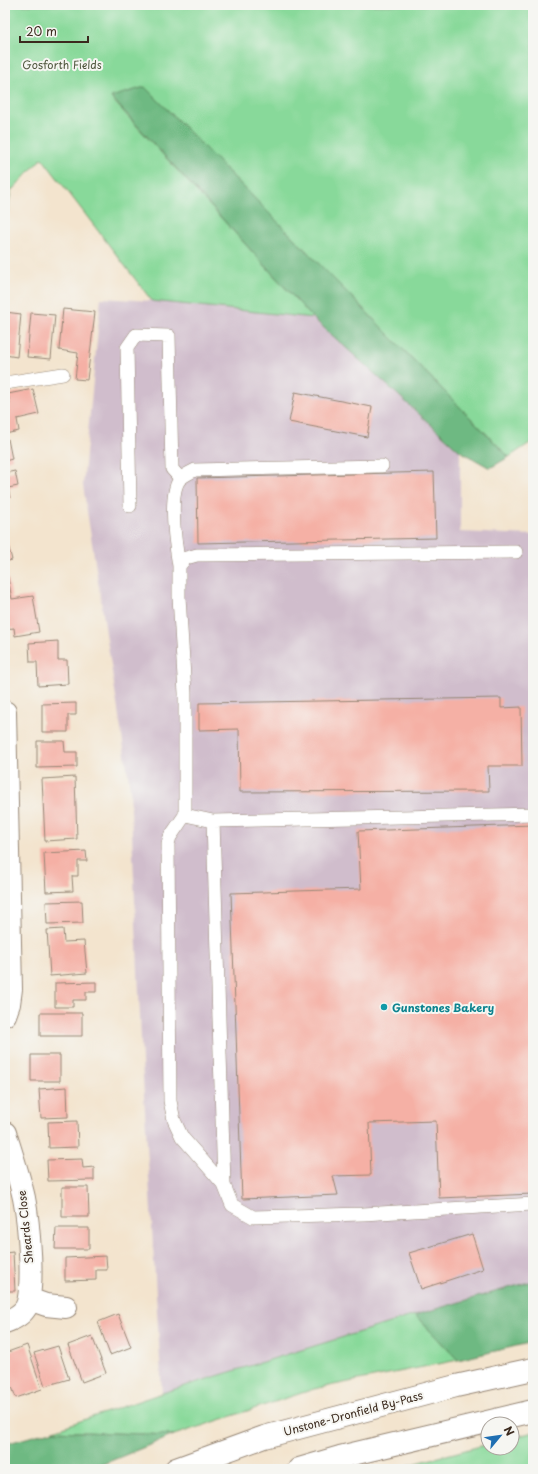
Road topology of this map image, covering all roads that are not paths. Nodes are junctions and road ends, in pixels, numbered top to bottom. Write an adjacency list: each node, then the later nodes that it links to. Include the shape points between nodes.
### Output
1 (63, 374): 2 (lane)
2 (5, 383)
3 (382, 466): 4 (lane, via 195,470)
4 (180, 478): 5 (lane, via 172,469 169,336 136,335 127,348); 7 (lane, via 174,491 174,526)
5 (130, 506)
6 (516, 552): 7 (lane, via 197,555 186,558)
7 (179, 566): 10 (lane, via 185,693)
8 (5, 712): 12 (main road, via 11,989)
9 (533, 814): 11 (lane)
10 (185, 815): 11 (lane); 14 (lane, via 168,844 170,1101 174,1120 182,1137)
11 (213, 821): 14 (lane)
12 (5, 1015)
13 (5, 1133): 16 (main road, Sheards Close, via 24,1199 31,1283)
14 (224, 1185): 15 (lane, via 232,1205 252,1217 363,1214)
15 (533, 1204)
16 (29, 1299): 17 (main road, via 46,1305); 18 (main road, Sheards Close, via 26,1309)
17 (66, 1307)
18 (5, 1322)
19 (533, 1369): 21 (main road, Unstone-Dronfield By-Pass, via 456,1386 264,1437)
20 (533, 1411): 22 (main road)
21 (176, 1469)
22 (299, 1469)

